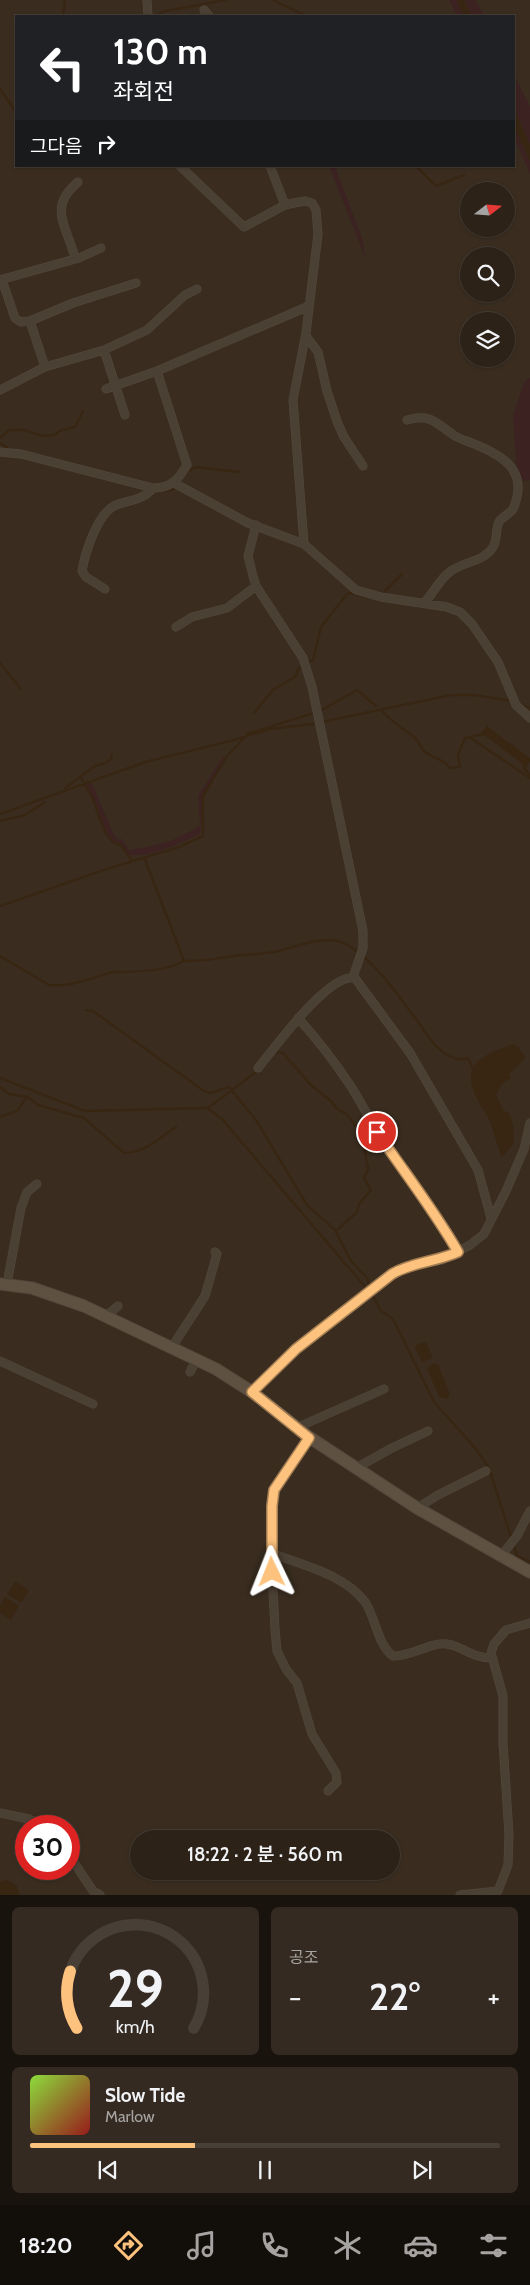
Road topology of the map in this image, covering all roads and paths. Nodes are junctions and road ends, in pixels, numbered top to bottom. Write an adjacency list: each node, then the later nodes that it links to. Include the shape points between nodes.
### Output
1 (147, 0): 2 (street)
2 (148, 15)
3 (181, 167): 6 (street, via 244,227)
4 (270, 167): 6 (street)
5 (78, 182): 8 (street, via 60,206)
6 (285, 205): 12 (street, via 306,201 312,203 316,210 318,234)
7 (101, 248): 8 (street)
8 (75, 258): 9 (street)
9 (1, 280): 13 (street, via 15,318 21,322)
10 (136, 283): 13 (street)
11 (197, 289): 15 (street, via 185,295 147,330)
12 (309, 306): 14 (street); 17 (street)
13 (30, 321): 16 (street)
14 (306, 336): 24 (street, via 318,352 338,424); 28 (street, via 292,405)
15 (104, 350): 16 (street); 18 (street)
16 (45, 367): 20 (street)
17 (157, 371): 18 (street); 25 (street, via 187,465)
18 (116, 385): 19 (street); 21 (street)
19 (106, 389)
20 (0, 390)
21 (125, 415)
22 (407, 420): 31 (street, via 418,417 431,419 456,437 500,454 515,465 522,482 514,509 500,521 489,553 449,572)
23 (0, 452): 26 (street, via 21,454)
24 (363, 466)
25 (174, 483): 26 (street); 27 (street)
26 (153, 488): 30 (street, via 147,495 114,506 98,524 82,571)
27 (256, 525): 28 (street); 29 (street, via 248,556)
28 (304, 544): 31 (street, via 356,590)
29 (256, 586): 32 (street, via 227,608 192,617); 34 (street, via 303,658 312,687 363,931 363,948)
30 (105, 589)
31 (424, 603): 33 (street, via 460,612 472,624 501,667 516,705)
32 (176, 627)
33 (530, 718)
34 (353, 977): 35 (street, via 343,979 322,994); 39 (street, via 410,1054 454,1128 478,1170)
35 (298, 1018): 36 (street); 41 (street, via 350,1086 368,1119 414,1182)
36 (258, 1068)
37 (530, 1123): 39 (street, via 524,1149)
38 (37, 1184): 42 (street, via 27,1192)
39 (491, 1218): 41 (street, via 484,1234)
40 (215, 1252): 45 (street, via 208,1290)
41 (458, 1252): 50 (street, via 442,1260 406,1267 392,1274 296,1349)
42 (4, 1284): 44 (street, via 32,1288)
43 (118, 1306): 44 (street)
44 (106, 1316): 45 (street)
45 (172, 1347): 46 (street)
46 (197, 1359): 48 (street); 50 (street)
47 (0, 1361): 51 (street)
48 (190, 1372)
49 (384, 1389): 52 (street)
50 (252, 1392): 52 (street)
51 (93, 1404)
52 (296, 1428): 54 (street)
53 (428, 1431): 55 (street)
54 (309, 1438): 55 (street); 59 (street, via 274,1490)
55 (356, 1468): 57 (street)
56 (486, 1471): 57 (street)
57 (418, 1508): 60 (street)
58 (530, 1511): 60 (street, via 517,1536)
59 (271, 1553): 63 (street, via 351,1587 365,1602 383,1643 393,1656 413,1654 445,1644 474,1656); 64 (street, via 277,1651 301,1693 312,1734 336,1772 337,1782)
60 (500, 1557): 61 (street)
61 (530, 1572)
62 (530, 1624): 63 (street, via 513,1627 500,1635 494,1644)
63 (492, 1658): 69 (street, via 502,1696 508,1865 498,1891)
64 (328, 1791)
65 (0, 1813): 66 (street)
66 (15, 1816)
67 (80, 1872): 68 (street, via 93,1891)
68 (100, 1895)
69 (460, 1895)

